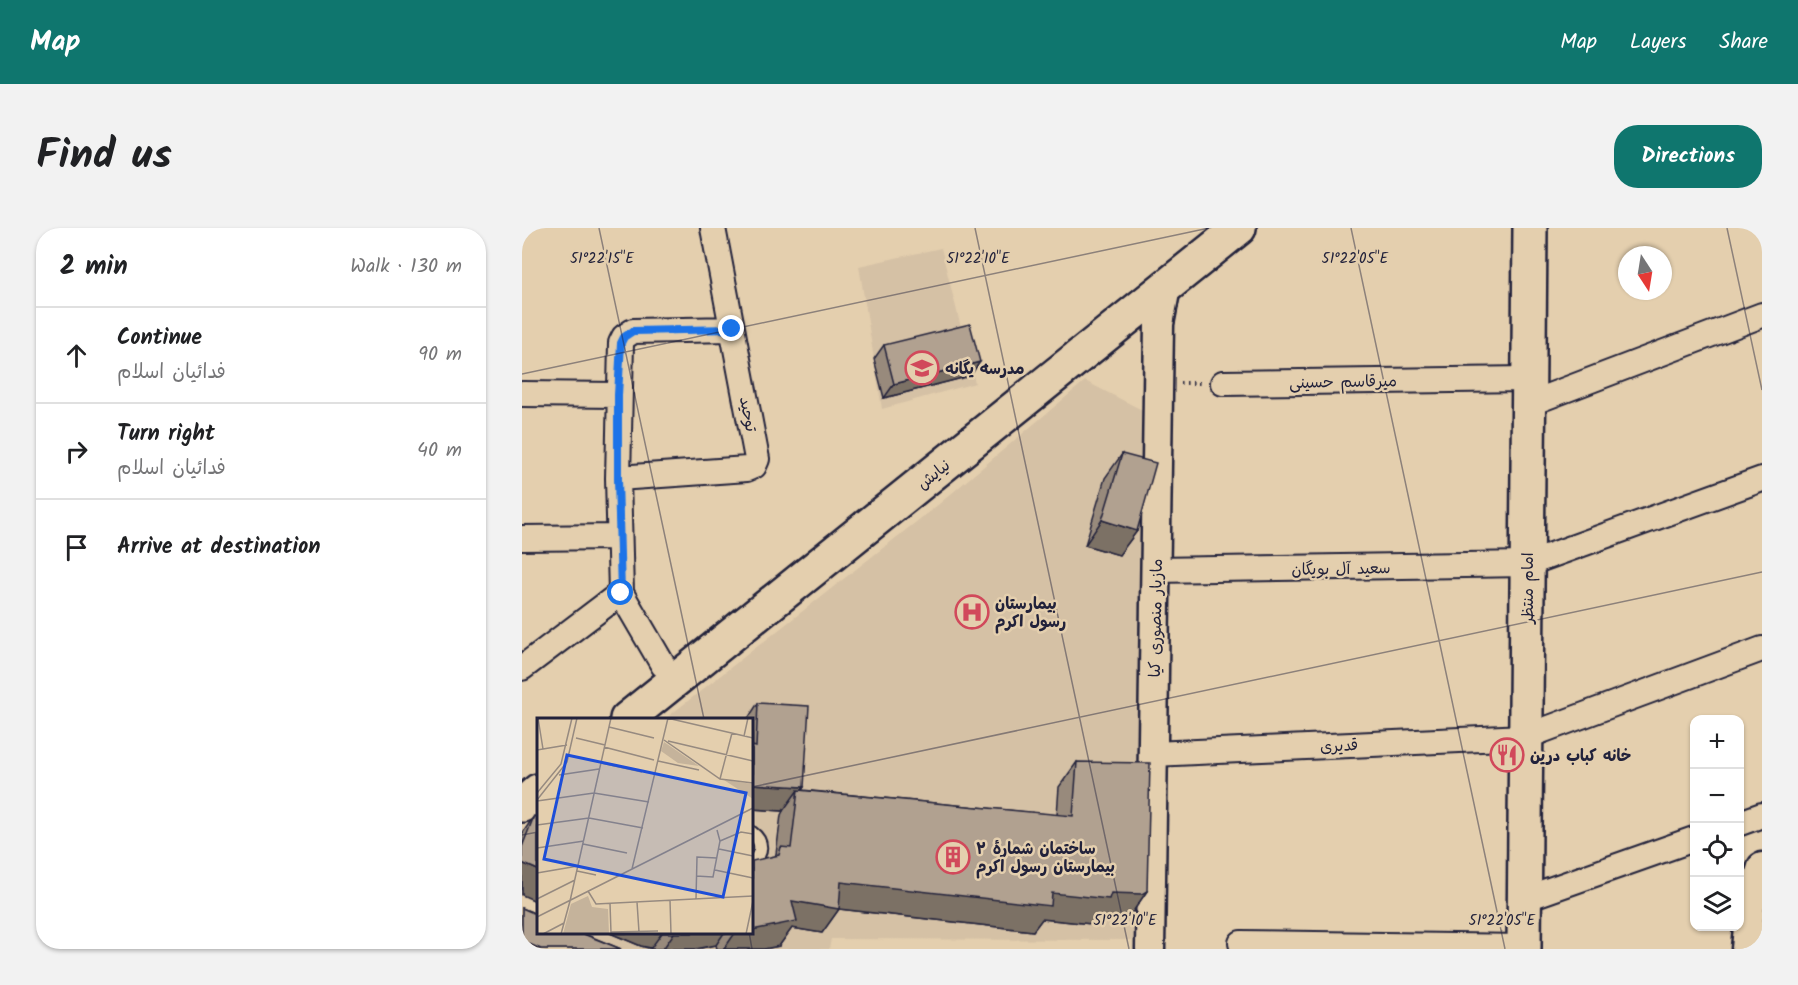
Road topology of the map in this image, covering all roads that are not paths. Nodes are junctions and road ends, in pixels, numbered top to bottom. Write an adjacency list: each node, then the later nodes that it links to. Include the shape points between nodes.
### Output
1 (713, 228): 6 (street, توحید)
2 (1239, 228): 4 (main road, نیایش)
3 (1530, 228): 8 (main road, امام منتظر)
4 (1166, 287): 16 (street, مازیار منصوری کیا, via 1159,324); 21 (main road, نیایش)
5 (1762, 315): 8 (street)
6 (732, 329): 10 (street, via 629,333 620,350); 11 (street, توحید, via 756,451 754,466)
7 (1223, 383): 8 (street, میرقاسم حسینی)
8 (1528, 391): 15 (main road, امام منتظر)
9 (522, 394): 10 (street)
10 (618, 395): 11 (street)
11 (618, 478): 13 (street)
12 (1762, 479): 15 (street, سعید آل بویگان)
13 (619, 537): 14 (street); 17 (street)
14 (522, 538)
15 (1527, 564): 16 (street, سعید آل بویگان); 22 (main road, امام منتظر)
16 (1155, 570): 23 (street, مازیار منصوری کیا)
17 (621, 593): 19 (street); 20 (street)
18 (1762, 649): 22 (street, قدیری)
19 (663, 665)
20 (522, 668)
21 (629, 718)
22 (1526, 737): 23 (street, قدیری); 32 (main road, امام منتظر)
23 (1153, 754): 36 (street, مازیار منصوری کیا)
24 (537, 792): 25 (main road)
25 (522, 805)
26 (1762, 815): 27 (street)
27 (1744, 822)
28 (753, 834): 30 (lane, via 761,847)
29 (1690, 841): 32 (street)
30 (753, 860)
31 (1762, 867): 37 (street, via 1750,906)
32 (1524, 899): 35 (main road, امام منتظر)
33 (1241, 943): 34 (street)
34 (1339, 947): 35 (street)
35 (1524, 948)
36 (1150, 949)
37 (1746, 949)

